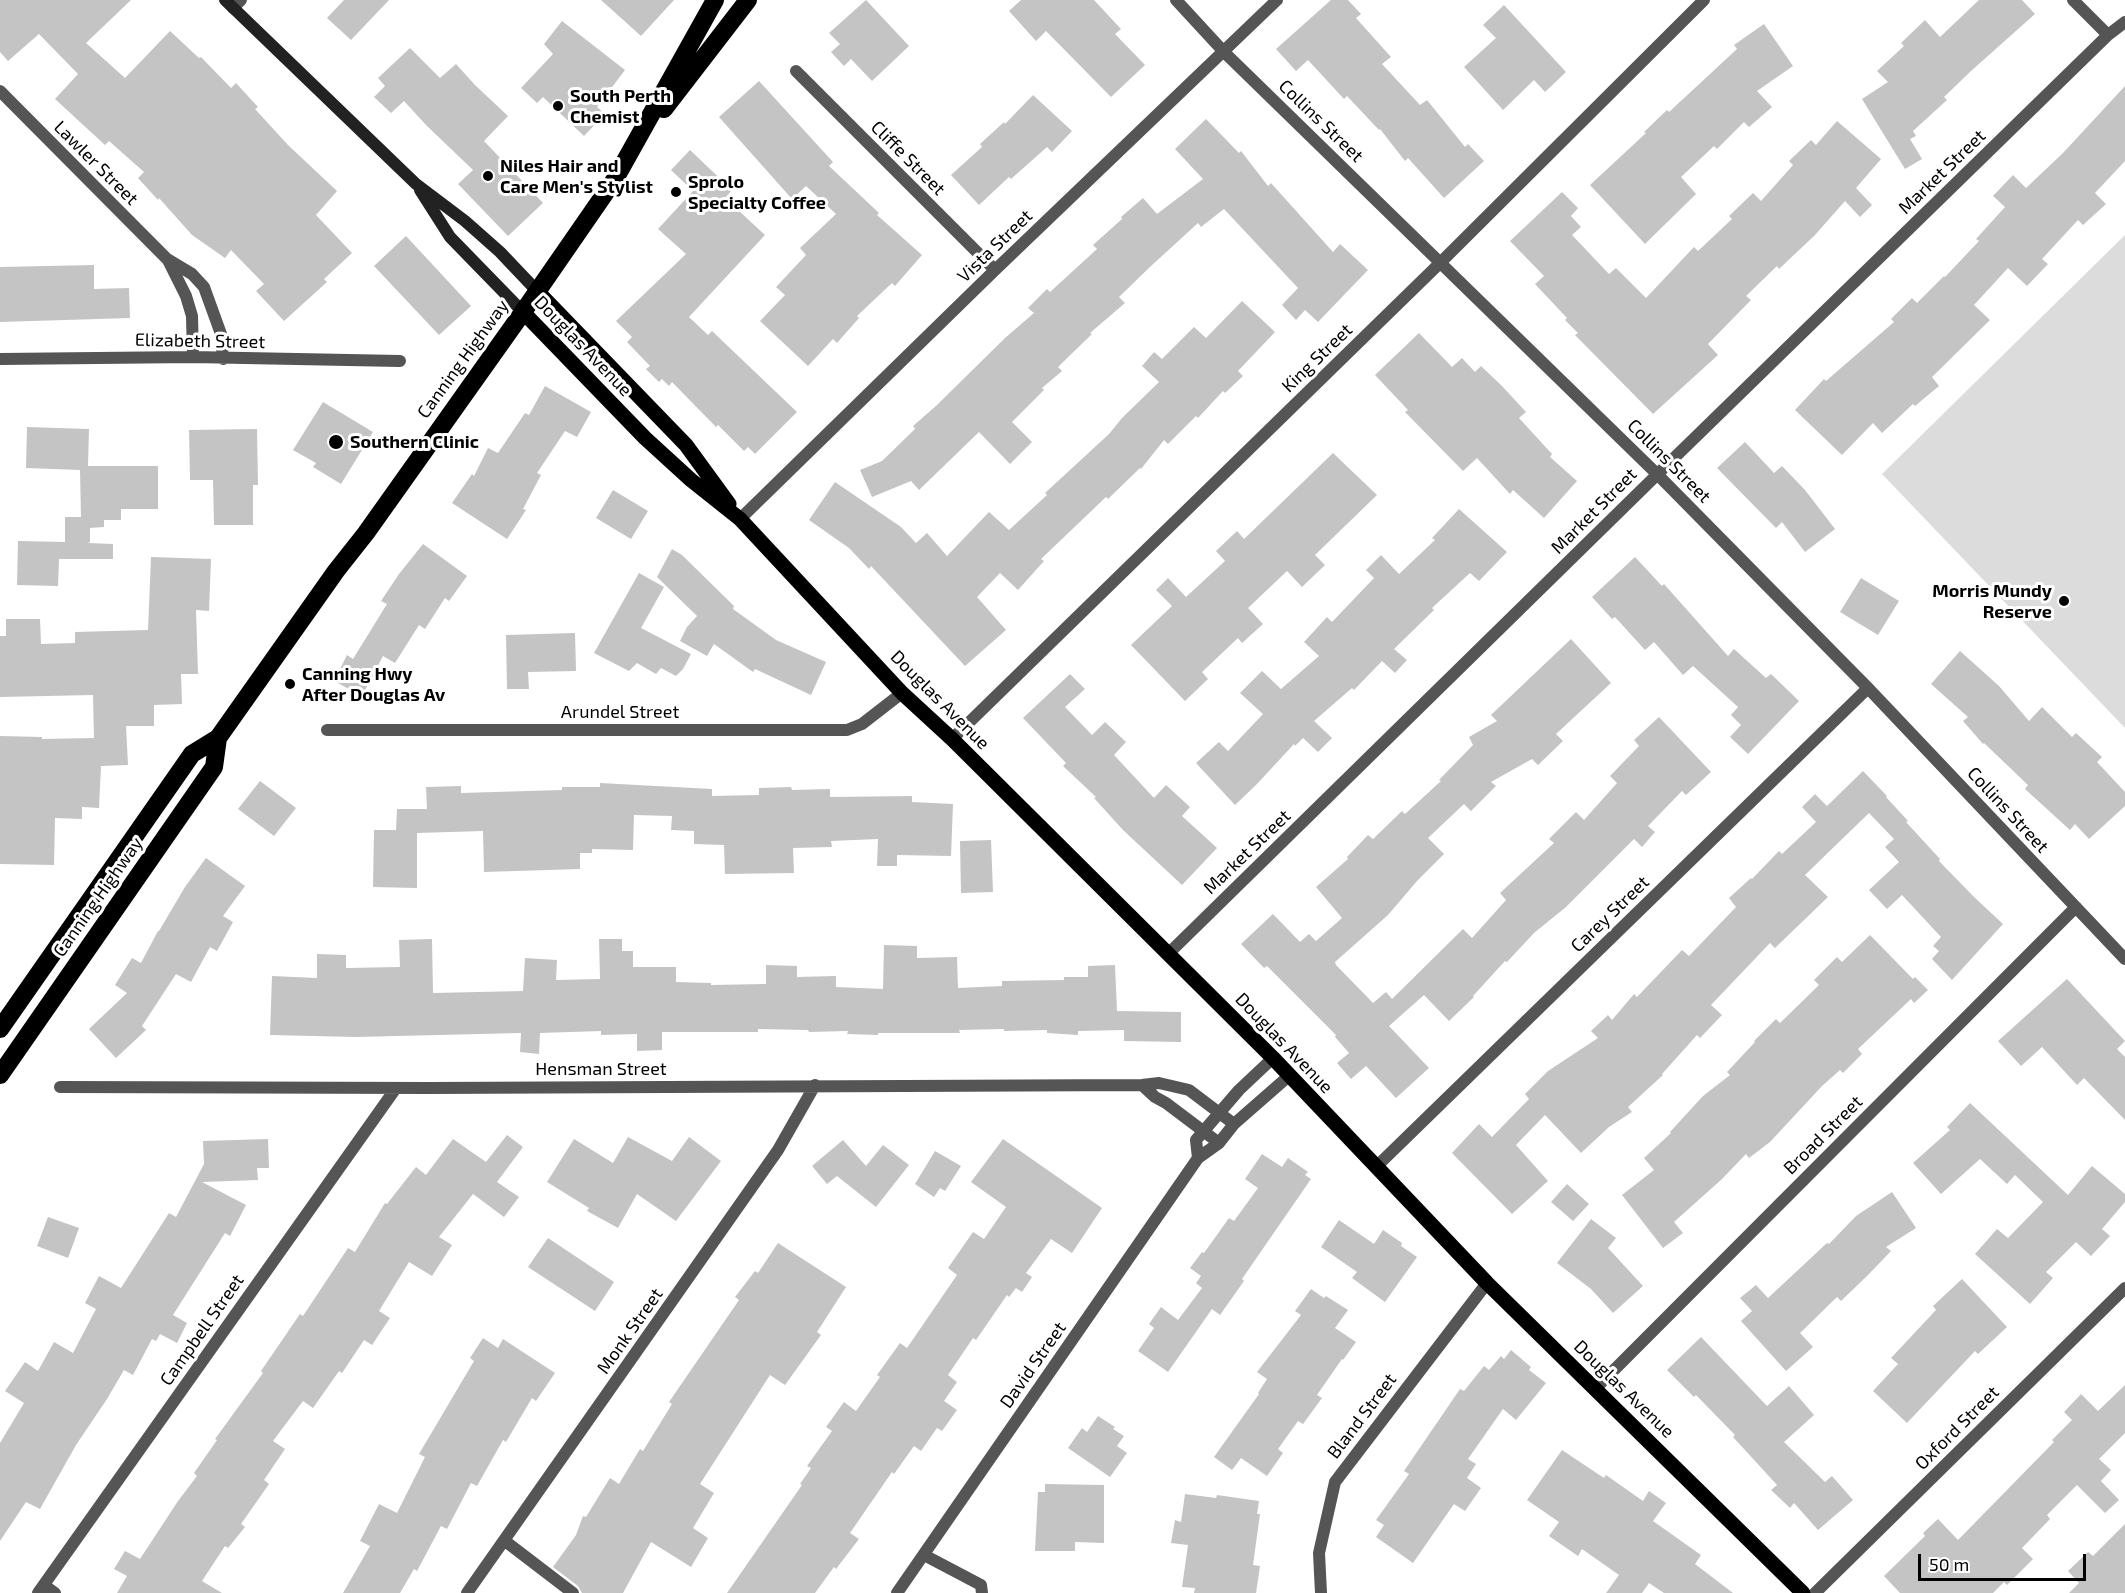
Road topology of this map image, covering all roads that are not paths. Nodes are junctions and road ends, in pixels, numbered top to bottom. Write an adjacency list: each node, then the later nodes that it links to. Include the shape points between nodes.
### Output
1 (715, 0): 13 (highway, Canning Highway)
2 (748, 0): 13 (highway, Canning Highway)
3 (1176, 0): 10 (street, Collins Street)
4 (1277, 0): 10 (street, Vista Street)
5 (1704, 0): 16 (street, King Street)
6 (2073, 0): 9 (street)
7 (233, 3): 14 (main road, Douglas Avenue)
8 (2125, 22): 9 (street, Market Street)
9 (2109, 35): 24 (street, Market Street)
10 (1224, 52): 16 (street, Collins Street); 17 (street, Vista Street)
11 (796, 71): 17 (street, Cliffe Street)
12 (0, 92): 15 (street, Lawler Street)
13 (633, 149): 18 (highway, Canning Highway)
14 (416, 184): 18 (main road, Douglas Avenue, via 465,221); 19 (main road, Douglas Avenue, via 450,237)
15 (167, 259): 20 (street, Lawler Street, via 192,316); 21 (street, Lawler Street, via 192,274 204,287 221,334)
16 (1440, 263): 24 (street, Collins Street); 30 (street, King Street)
17 (995, 270): 25 (street, Vista Street)
18 (537, 291): 19 (highway, Canning Highway); 25 (main road, Douglas Avenue, via 686,445)
19 (523, 312): 25 (main road, Douglas Avenue, via 645,438); 29 (highway, Canning Highway)
20 (193, 357): 21 (street, Elizabeth Street); 22 (street, Elizabeth Street)
21 (224, 358): 23 (street, Elizabeth Street)
22 (0, 359)
23 (400, 362)
24 (1657, 474): 26 (street, Collins Street); 32 (street, Market Street)
25 (740, 519): 27 (main road, Douglas Avenue)
26 (1868, 688): 31 (street, Collins Street); 47 (street, Carey Street)
27 (902, 693): 28 (street, Arundel Street, via 862,724 847,730); 30 (main road, Douglas Avenue)
28 (327, 730)
29 (218, 738): 34 (highway, Canning Highway, via 192,754); 36 (highway, Canning Highway, via 214,767)
30 (952, 739): 32 (main road, Douglas Avenue)
31 (2076, 907): 33 (street, Collins Street); 50 (street, Broad Street)
32 (1168, 954): 35 (main road, Douglas Avenue)
33 (2125, 959)
34 (0, 1029)
35 (1273, 1058): 37 (main road, Douglas Avenue); 42 (street, David Street)
36 (0, 1075)
37 (1290, 1076): 43 (street, David Street); 47 (main road, Douglas Avenue)
38 (815, 1085): 39 (street, Hensman Street); 41 (street, Hensman Street); 51 (street, Monk Street, via 778,1150)
39 (1142, 1085): 42 (street, Hensman Street, via 1159,1083 1189,1090); 44 (street)
40 (60, 1087): 41 (street, Hensman Street)
41 (396, 1088): 53 (street, Campbell Street)
42 (1220, 1112): 43 (street, Hensman Street); 44 (street, David Street)
43 (1234, 1124): 45 (street, David Street)
44 (1203, 1132): 45 (street); 46 (street, David Street, via 1196,1140)
45 (1219, 1143): 46 (street, David Street)
46 (1198, 1158): 52 (street, David Street)
47 (1377, 1166): 48 (main road, Douglas Avenue)
48 (1487, 1283): 50 (main road, Douglas Avenue); 59 (street, Bland Street, via 1335,1482 1319,1553)
49 (2125, 1288): 61 (street, Oxford Street)
50 (1596, 1388): 60 (main road, Douglas Avenue)
51 (505, 1541): 55 (street, Monk Street); 56 (street)
52 (924, 1555): 57 (street, David Street); 58 (street, via 981,1585)
53 (41, 1589): 54 (street)
54 (55, 1593)
55 (467, 1593)
56 (573, 1593)
57 (897, 1593)
58 (982, 1593)
59 (1321, 1593)
60 (1803, 1593)
61 (1815, 1593)

